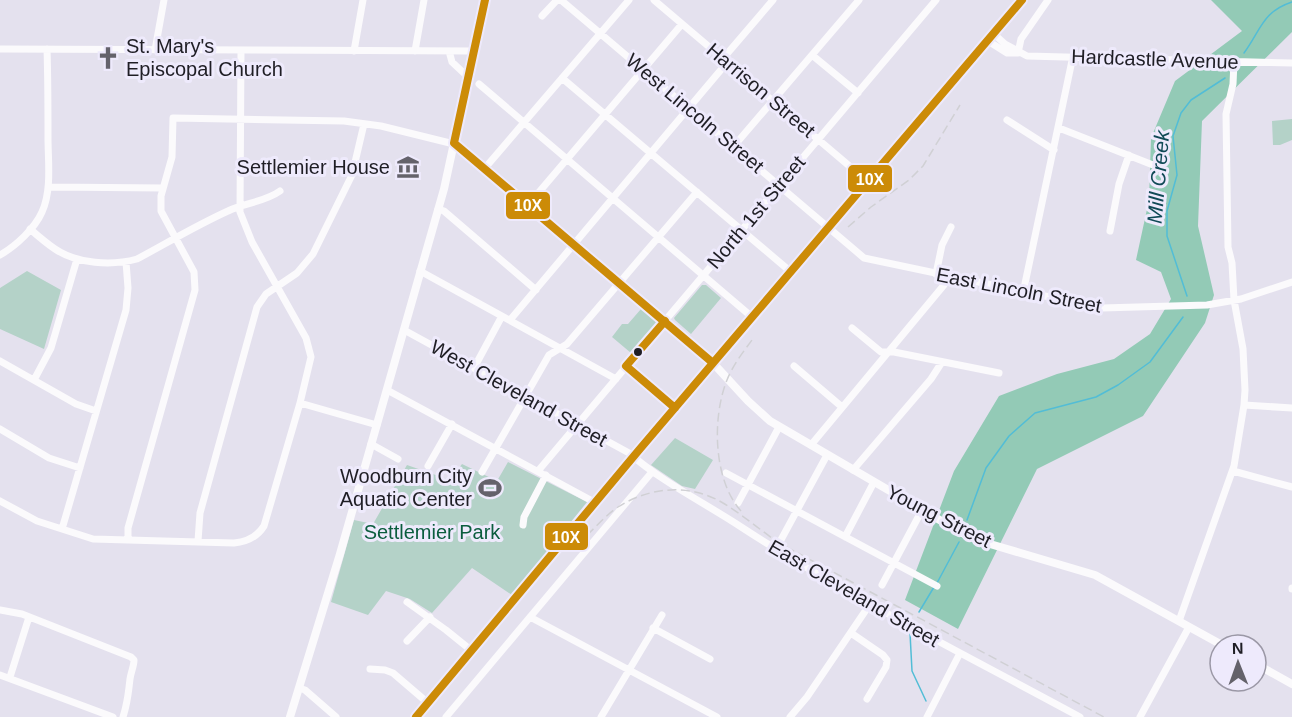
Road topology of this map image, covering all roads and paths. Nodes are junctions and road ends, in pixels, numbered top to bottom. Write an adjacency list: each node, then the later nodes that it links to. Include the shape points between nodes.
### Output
1 (164, 0): 19 (street)
2 (363, 0): 21 (street)
3 (424, 0): 22 (street)
4 (485, 0): 24 (main road)
5 (559, 0): 13 (street); 15 (street, West Lincoln Street)
6 (629, 0): 15 (street)
7 (655, 0): 14 (street, Harrison Street)
8 (772, 0): 28 (street)
9 (859, 0): 26 (street)
10 (936, 0): 35 (street, North 1st Street)
11 (1022, 0): 16 (main road)
12 (1048, 0): 25 (street, via 1021,39)
13 (542, 16)
14 (682, 24): 28 (street, Harrison Street); 31 (street)
15 (600, 33): 31 (street, West Lincoln Street); 33 (street)
16 (991, 37): 25 (street); 53 (main road)
17 (0, 49): 18 (street)
18 (47, 49): 19 (street); 55 (street)
19 (155, 50): 20 (street)
20 (242, 50): 21 (street); 39 (street)
21 (354, 51): 22 (street)
22 (415, 51): 23 (street)
23 (449, 51): 24 (street); 32 (street, via 452,62)
24 (474, 51): 32 (main road)
25 (1018, 53): 27 (street, Hardcastle Avenue)
26 (812, 55): 35 (street); 36 (street)
27 (1073, 56): 29 (street, Hardcastle Avenue); 43 (street)
28 (725, 61): 36 (street, Harrison Street); 37 (street)
29 (1234, 61): 30 (street, Hardcastle Avenue); 84 (street, via 1226,114 1228,247)
30 (1292, 63)
31 (643, 69): 37 (street, West Lincoln Street); 38 (street)
32 (468, 77): 45 (main road)
33 (562, 78): 38 (street); 41 (street)
34 (479, 84): 41 (street)
35 (858, 93): 44 (street, North 1st Street)
36 (772, 101): 44 (street, Harrison Street); 46 (street)
37 (689, 108): 46 (street, West Lincoln Street); 48 (street)
38 (605, 114): 48 (street); 50 (street)
39 (241, 119): 42 (street, via 316,119); 56 (street, via 173,118 172,160); 61 (street)
40 (1006, 120): 47 (street)
41 (523, 123): 50 (street); 52 (street)
42 (364, 124): 45 (street); 81 (street, via 352,175 314,254 297,273)
43 (1059, 128): 47 (street); 49 (street)
44 (818, 139): 53 (street, Harrison Street); 54 (street, North 1st Street)
45 (454, 143): 52 (street); 62 (main road)
46 (734, 146): 54 (street, West Lincoln Street)
47 (1054, 150): 83 (street)
48 (651, 153): 58 (street); 59 (street)
49 (1129, 155): 51 (street); 67 (street)
50 (566, 160): 59 (street); 60 (street)
51 (1153, 165)
52 (485, 168): 60 (street)
53 (867, 181): 63 (main road)
54 (780, 185): 63 (street, West Lincoln Street); 66 (street, North 1st Street)
55 (48, 187): 56 (street); 65 (street, via 42,213)
56 (163, 188): 69 (street, via 161,211)
57 (280, 191): 61 (street)
58 (697, 192): 66 (street); 68 (street)
59 (612, 198): 68 (street); 70 (street)
60 (528, 205): 70 (street)
61 (240, 206): 69 (street); 81 (street, via 249,237)
62 (438, 209): 74 (main road); 82 (street)
63 (829, 226): 75 (main road); 76 (street, East Lincoln Street, via 864,258)
64 (951, 227): 76 (street, via 942,245)
65 (30, 229): 71 (street); 72 (street, via 57,250)
66 (741, 230): 75 (street); 77 (street, North 1st Street)
67 (1110, 231)
68 (657, 237): 77 (street); 79 (street)
69 (176, 239): 73 (street); 141 (street, via 194,272 195,290)
70 (573, 244): 79 (street); 82 (street)
71 (0, 255)
72 (77, 259): 73 (street); 101 (street, via 51,348)
73 (126, 262): 109 (street, via 126,310)
74 (420, 270): 85 (street); 90 (main road)
75 (791, 272): 86 (main road)
76 (936, 274): 78 (street, East Lincoln Street)
77 (703, 275): 86 (street); 88 (street, North 1st Street)
78 (947, 276): 83 (street, East Lincoln Street); 92 (street, via 944,285)
79 (619, 282): 88 (street); 91 (street)
80 (1292, 282): 84 (street, East Lincoln Street)
81 (277, 286): 104 (street, via 311,353); 142 (street, via 263,297 258,307 202,507)
82 (536, 290): 87 (street)
83 (1023, 293): 84 (street, East Lincoln Street, via 1102,308 1202,305)
84 (1234, 300): 105 (street, via 1245,361)
85 (502, 316): 87 (street); 98 (street)
86 (752, 317): 95 (main road)
87 (510, 320): 91 (street)
88 (664, 321): 95 (street); 96 (street, North 1st Street)
89 (852, 328): 92 (street, via 881,352)
90 (404, 330): 98 (street, West Cleveland Street); 102 (main road)
91 (561, 348): 100 (street); 103 (street, via 549,355)
92 (887, 352): 94 (street); 106 (street)
93 (0, 361): 101 (street)
94 (942, 362): 99 (street); 123 (street)
95 (714, 363): 107 (main road); 113 (main road, Young Street, via 755,409)
96 (626, 366): 100 (street, North 1st Street); 107 (street)
97 (794, 366): 106 (street)
98 (474, 368): 103 (street, West Cleveland Street)
99 (999, 373)
100 (616, 379): 112 (street, North 1st Street)
101 (34, 380): 109 (street, via 76,405)
102 (387, 390): 110 (street); 111 (main road)
103 (525, 396): 112 (street, West Cleveland Street); 117 (street)
104 (300, 403): 111 (street); 142 (street, via 262,530 240,542)
105 (1244, 405): 108 (street); 125 (street)
106 (842, 406): 116 (street)
107 (675, 408): 119 (main road)
108 (1292, 408)
109 (96, 411): 122 (street)
110 (452, 424): 117 (street); 121 (street)
111 (377, 425): 115 (main road)
112 (577, 425): 119 (street, West Cleveland Street); 124 (street, North 1st Street)
113 (779, 427): 116 (main road, Young Street); 131 (street)
114 (0, 429): 122 (street, via 49,458)
115 (371, 444): 120 (street); 169 (main road)
116 (811, 445): 118 (main road, Young Street)
117 (496, 449): 124 (street); 126 (street)
118 (827, 455): 123 (main road, Young Street); 137 (street)
119 (634, 457): 127 (street, East Cleveland Street); 135 (main road)
120 (398, 459)
121 (428, 466)
122 (80, 468): 139 (street)
123 (853, 470): 130 (main road, Young Street)
124 (538, 471): 129 (street)
125 (1233, 471): 132 (street); 154 (street)
126 (482, 472)
127 (652, 472): 143 (street, East Cleveland Street); 153 (street)
128 (726, 473): 131 (street)
129 (546, 475): 135 (street); 138 (street)
130 (874, 482): 136 (main road, Young Street); 140 (street)
131 (748, 485): 134 (street); 137 (street)
132 (1292, 486)
133 (0, 501): 139 (street)
134 (738, 503)
135 (596, 504): 160 (main road)
136 (922, 510): 144 (street); 154 (main road, Young Street, via 983,542 1095,575)
137 (796, 511): 140 (street); 143 (street)
138 (523, 525)
139 (62, 529): 141 (street, via 93,539)
140 (845, 537): 144 (street)
141 (128, 539): 142 (street)
142 (198, 541)
143 (776, 549): 148 (street, East Cleveland Street)
144 (893, 562): 145 (street); 146 (street)
145 (882, 585)
146 (937, 586)
147 (407, 602): 152 (street)
148 (870, 604): 157 (street); 161 (street, East Cleveland Street)
149 (0, 610): 151 (street)
150 (662, 615): 156 (street)
151 (29, 617): 167 (street); 174 (street, via 134,660)
152 (430, 617): 159 (street); 160 (street)
153 (530, 617): 164 (street); 178 (street)
154 (1179, 621): 155 (main road, Young Street)
155 (1189, 627): 158 (main road, Young Street); 184 (street)
156 (653, 628): 162 (street); 164 (street)
157 (851, 633): 170 (street, via 887,660); 181 (street)
158 (1208, 637)
159 (407, 641)
160 (472, 651): 171 (main road)
161 (960, 653): 182 (street); 183 (street, East Cleveland Street)
162 (710, 659)
163 (370, 669): 171 (street, via 393,673)
164 (629, 669): 179 (street); 180 (street)
165 (1268, 671): 168 (main road)
166 (0, 675): 167 (street)
167 (10, 677): 172 (street)
168 (1292, 684)
169 (299, 688): 175 (main road); 176 (street)
170 (867, 699)
171 (428, 703): 177 (main road)
172 (94, 713): 173 (street)
173 (113, 717)
174 (123, 717)
175 (290, 717)
176 (336, 717)
177 (416, 717)
178 (446, 717)
179 (601, 717)
180 (717, 717)
181 (790, 717)
182 (927, 717)
183 (1080, 717)
184 (1140, 717)

